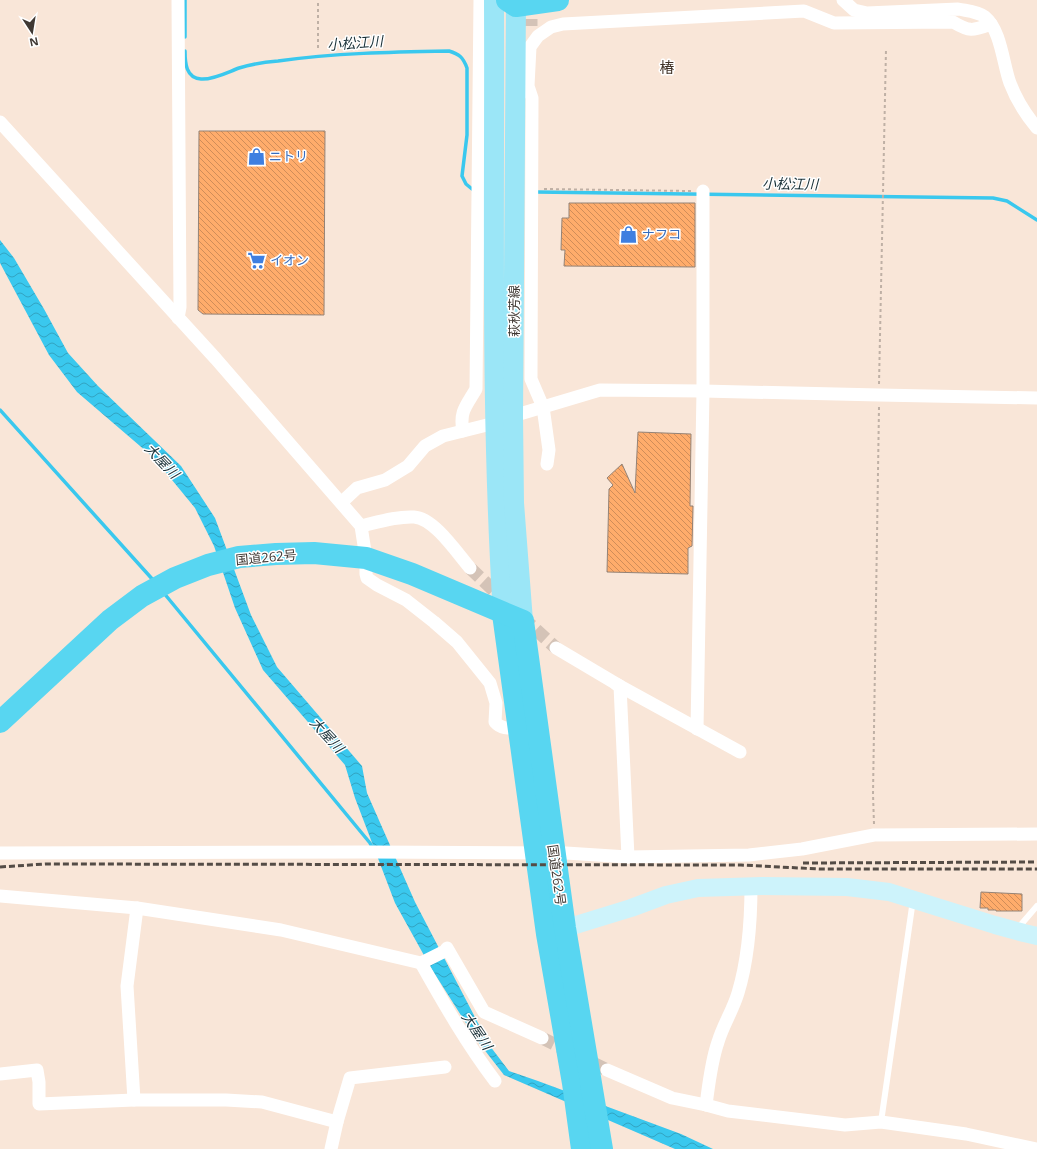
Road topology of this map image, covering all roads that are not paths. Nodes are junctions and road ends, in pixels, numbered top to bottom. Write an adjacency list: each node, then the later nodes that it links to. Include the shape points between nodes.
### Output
1 (178, 0): 11 (street)
2 (480, 0): 16 (street, via 476,389 462,413)
3 (494, 0): 15 (main road, 萩秋芳線)
4 (558, 0): 6 (highway)
5 (844, 0): 7 (street, via 854,10 867,13 958,9 973,11 985,17)
6 (513, 2): 15 (main road, 萩秋芳線)
7 (991, 24): 9 (street, via 996,30 1010,84 1018,101); 14 (street, via 976,30 965,29 953,22 834,23 804,11 563,24 534,31 528,78 532,98 531,379)
8 (0, 122): 11 (street)
9 (1037, 128)
10 (702, 191): 12 (street)
11 (178, 318): 18 (street)
12 (703, 391): 13 (street); 14 (street, via 600,390); 27 (street)
13 (1037, 398)
14 (543, 407): 15 (street); 17 (street, via 549,450)
15 (504, 419): 16 (street); 22 (main road, 萩秋芳線, via 498,528)
16 (462, 431): 18 (street, via 443,436 425,446 408,466 386,480 357,488)
17 (547, 464)
18 (342, 502): 19 (street)
19 (361, 526): 20 (street); 21 (street, via 400,518 415,517 426,521 436,528)
20 (366, 558): 22 (highway, 国道262号, via 418,576); 25 (highway, 国道262号, via 314,554 239,557 208,565 175,578 142,596 110,620); 26 (street, via 367,578 406,600 434,622 457,642 490,683 496,703 495,722 499,727)
21 (470, 568)
22 (513, 617): 26 (highway, 国道262号); 30 (highway, 国道262号)
23 (556, 648): 24 (street)
24 (616, 684): 27 (street); 32 (street, via 620,686)
25 (0, 722)
26 (518, 727): 30 (highway, 国道262号)
27 (697, 729): 28 (street)
28 (740, 752)
29 (1037, 834): 32 (street, via 874,835 802,849 748,855)
30 (544, 846): 38 (highway, 国道262号)
31 (0, 853): 32 (street, via 566,853)
32 (628, 857)
33 (751, 886): 35 (street, via 847,887 889,892); 38 (street, via 698,888); 48 (street, via 744,967 738,994 710,1068)
34 (0, 896): 37 (street)
35 (913, 899): 39 (street); 50 (lane)
36 (1037, 906): 39 (lane)
37 (137, 908): 41 (street, via 281,930); 47 (street, via 127,986)
38 (556, 931): 51 (highway, 国道262号)
39 (1015, 931): 40 (street)
40 (1037, 936)
41 (423, 962): 42 (street, via 447,948 484,1012); 46 (street, via 451,1016)
42 (542, 1038)
43 (445, 1067): 49 (street, via 350,1078)
44 (607, 1070): 48 (street, via 672,1098)
45 (0, 1074): 47 (street, via 37,1070 39,1104)
46 (495, 1081)
47 (134, 1100): 49 (street, via 262,1102)
48 (706, 1105): 50 (street, via 728,1111 845,1126)
49 (337, 1122): 52 (street)
50 (881, 1122): 54 (street, via 966,1134)
51 (593, 1133): 53 (highway, 国道262号)
52 (331, 1149)
53 (582, 1149)
54 (1036, 1149)

